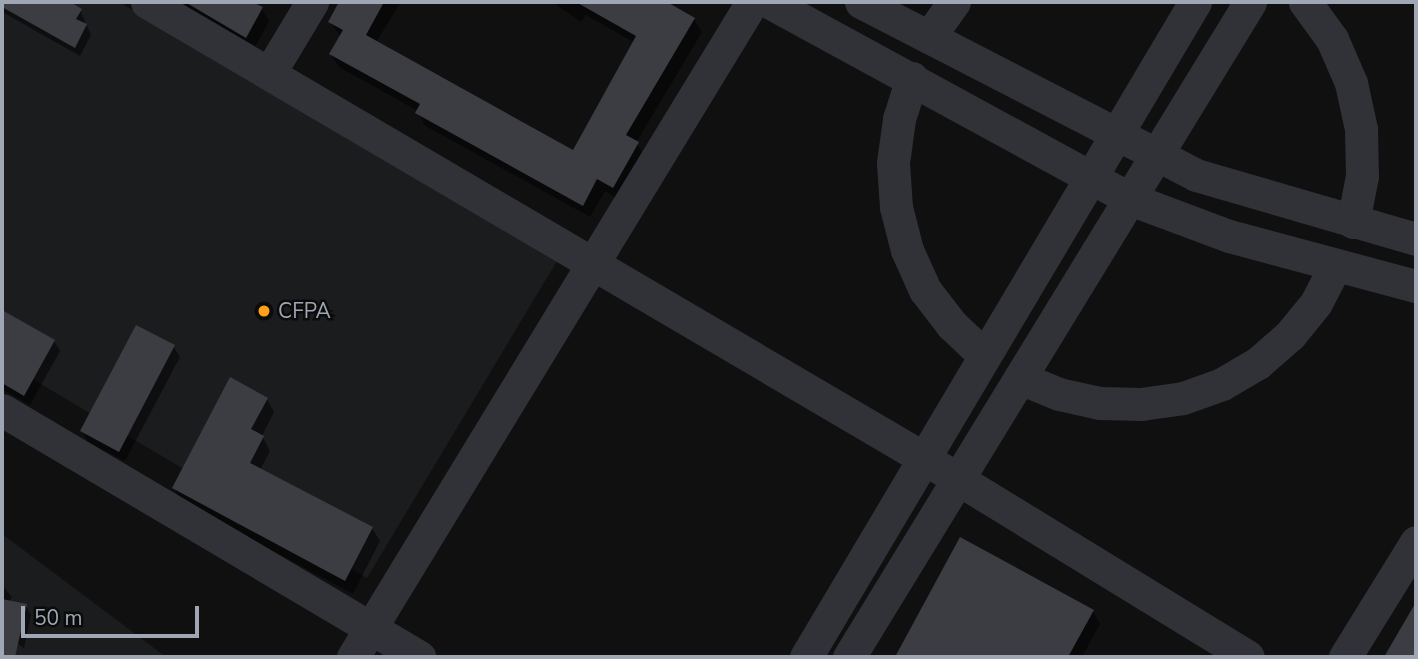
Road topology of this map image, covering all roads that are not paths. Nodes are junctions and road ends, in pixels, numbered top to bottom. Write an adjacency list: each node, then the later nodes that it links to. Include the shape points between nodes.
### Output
1 (147, 2): 11 (street)
2 (312, 2): 11 (street)
3 (752, 2): 19 (street)
4 (769, 2): 12 (street)
5 (862, 2): 10 (street)
6 (954, 2): 10 (street)
7 (1195, 2): 13 (street)
8 (1250, 2): 14 (street)
9 (1305, 2): 17 (street, via 1332,39 1351,83 1361,129 1362,164)
10 (929, 37): 13 (street)
11 (270, 72): 19 (street)
12 (912, 78): 15 (street); 22 (street, via 899,119 893,163 901,228 925,290 952,325)
13 (1115, 135): 14 (street); 15 (street)
14 (1154, 156): 16 (street); 17 (street, via 1241,190)
15 (1088, 177): 16 (street); 22 (street)
16 (1130, 200): 20 (street, via 1217,232); 23 (street)
17 (1353, 222): 18 (street)
18 (1416, 239)
19 (591, 263): 25 (street); 28 (street)
20 (1335, 266): 21 (street); 23 (street, via 1316,303 1290,335 1258,363 1222,384 1183,398 1100,403 1059,394)
21 (1416, 286)
22 (984, 355): 25 (street)
23 (1020, 378): 26 (street)
24 (2, 410): 28 (street)
25 (922, 457): 26 (street); 31 (street)
26 (957, 479): 32 (street); 33 (street)
27 (1416, 542): 34 (street)
28 (370, 628): 29 (street); 30 (street)
29 (353, 657)
30 (419, 657)
31 (806, 657)
32 (849, 657)
33 (1248, 657)
34 (1345, 657)

